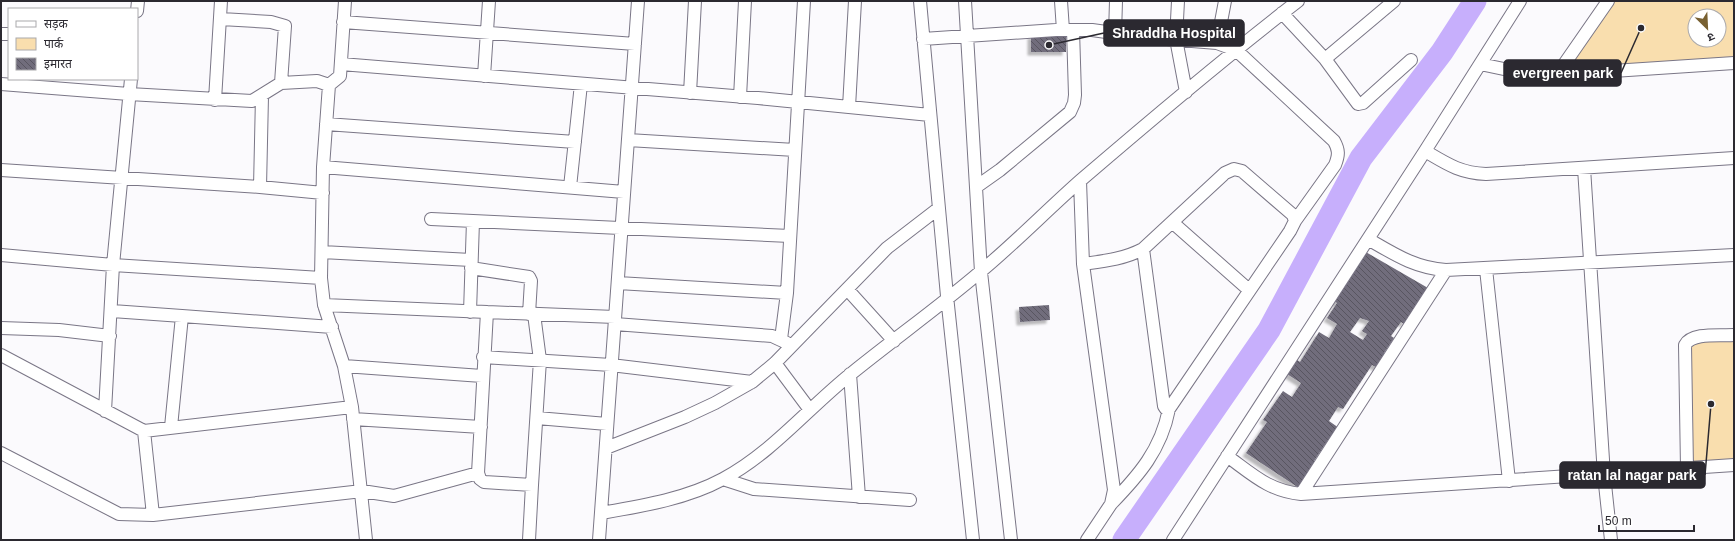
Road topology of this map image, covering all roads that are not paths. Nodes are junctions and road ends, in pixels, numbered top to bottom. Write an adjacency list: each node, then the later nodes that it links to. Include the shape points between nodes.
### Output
1 (221, 1): 20 (street)
2 (345, 1): 21 (street)
3 (489, 1): 23 (street)
4 (638, 1): 29 (street)
5 (695, 1): 45 (street)
6 (746, 1): 48 (street)
7 (804, 1): 50 (street)
8 (855, 1): 51 (street)
9 (920, 1): 26 (street)
10 (965, 1): 25 (street)
11 (1061, 1): 22 (street)
12 (1116, 1): 24 (street)
13 (1178, 1): 27 (street)
14 (1225, 1): 28 (street)
15 (1298, 1): 19 (street)
16 (1394, 1): 31 (street)
17 (1520, 1): 35 (street)
18 (1608, 1): 37 (street)
19 (1282, 13): 30 (street); 31 (street)
20 (221, 19): 39 (street, via 271,22 285,26); 49 (street)
21 (344, 22): 23 (street); 34 (street)
22 (1068, 30): 24 (street); 25 (street); 66 (street, via 1075,95 1070,112)
23 (487, 34): 29 (street); 36 (street)
24 (1115, 34): 27 (street)
25 (967, 36): 26 (street); 66 (street)
26 (923, 39): 52 (street)
27 (1176, 39): 28 (street); 44 (street)
28 (1217, 42): 30 (street)
29 (635, 44): 43 (street)
30 (1236, 50): 44 (street); 72 (street, via 1334,141 1338,148 1335,165)
31 (1325, 59): 32 (street, via 1354,99 1361,104)
32 (1411, 60)
33 (1734, 63): 37 (street)
34 (341, 64): 36 (street); 42 (street, via 340,76)
35 (1480, 64): 37 (street, via 1521,74); 57 (street)
36 (484, 76): 41 (street)
37 (1556, 76)
38 (131, 80): 46 (street)
39 (281, 83): 42 (street, via 317,81); 47 (street)
40 (1, 84): 46 (street)
41 (581, 84): 43 (street); 55 (street)
42 (329, 85): 53 (street)
43 (632, 89): 45 (street); 54 (street)
44 (1186, 92): 63 (street)
45 (690, 93): 48 (street)
46 (129, 94): 49 (street); 62 (street)
47 (262, 96): 49 (street, via 252,101); 64 (street)
48 (740, 97): 50 (street)
49 (215, 100)
50 (797, 102): 51 (street); 56 (street)
51 (849, 107): 52 (street)
52 (930, 115): 69 (street)
53 (326, 124): 55 (street); 59 (street)
54 (628, 140): 56 (street); 67 (street)
55 (575, 142): 65 (street)
56 (795, 150): 75 (street)
57 (1425, 151): 60 (street, via 1454,168 1470,173); 76 (street)
58 (1734, 158): 60 (street)
59 (323, 167): 65 (street); 68 (street)
60 (1584, 168): 83 (street)
61 (1, 170): 62 (street)
62 (121, 179): 64 (street); 84 (street)
63 (1080, 181): 82 (street); 87 (street)
64 (260, 187): 68 (street)
65 (570, 187): 67 (street)
66 (976, 187): 87 (street)
67 (624, 192): 74 (street)
68 (323, 193): 78 (street)
69 (939, 208): 90 (street, via 887,248); 93 (street)
70 (431, 220): 71 (street)
71 (472, 221): 74 (street); 81 (street)
72 (1295, 221): 73 (street, via 1292,215 1242,171 1234,169 1225,173); 91 (street)
73 (1172, 222): 77 (street); 91 (street)
74 (622, 228): 75 (street); 89 (street)
75 (790, 236): 92 (street)
76 (1368, 239): 86 (street, via 1408,262 1428,269); 128 (street)
77 (1143, 249): 82 (street, via 1116,260); 117 (street, via 1164,406)
78 (322, 252): 81 (street); 88 (street)
79 (1, 255): 84 (street)
80 (1734, 255): 83 (street)
81 (471, 264): 96 (street); 98 (street, via 528,277)
82 (1083, 264): 140 (street, via 1114,490)
83 (1591, 264): 85 (street); 132 (street)
84 (114, 265): 88 (street); 95 (street)
85 (1486, 269): 86 (street); 134 (street)
86 (1446, 270): 137 (street)
87 (981, 272): 93 (street); 147 (street)
88 (321, 278): 94 (street)
89 (618, 283): 92 (street); 100 (street)
90 (847, 289): 105 (street); 106 (street)
91 (1249, 290): 117 (street, via 1173,407)
92 (787, 293): 106 (street)
93 (947, 299): 105 (street); 146 (street)
94 (324, 305): 96 (street); 101 (street)
95 (112, 311): 99 (street); 104 (street)
96 (470, 312): 97 (street)
97 (487, 312): 98 (street); 108 (street)
98 (531, 314): 100 (street); 109 (street)
99 (182, 316): 101 (street); 124 (street)
100 (615, 321): 106 (street, via 757,334); 111 (street)
101 (332, 327): 112 (street)
102 (1, 328): 104 (street, via 59,330)
103 (1734, 335): 130 (street, via 1694,337 1685,345)
104 (110, 336): 119 (street)
105 (894, 340): 113 (street)
106 (786, 342): 110 (street)
107 (1, 355): 119 (street)
108 (484, 357): 109 (street); 114 (street)
109 (540, 360): 111 (street); 120 (street)
110 (775, 363): 115 (street); 118 (street)
111 (611, 365): 115 (street); 122 (street)
112 (344, 366): 114 (street); 116 (street)
113 (850, 374): 118 (street); 138 (street)
114 (482, 376): 123 (street)
115 (752, 382): 126 (street, via 685,417)
116 (352, 406): 121 (street); 124 (street)
117 (1169, 409): 140 (street, via 1162,437 1156,448 1133,482)
118 (810, 410): 133 (street, via 745,465)
119 (105, 411): 125 (street)
120 (537, 418): 122 (street); 135 (street)
121 (353, 419): 123 (street); 136 (street)
122 (607, 424): 126 (street)
123 (481, 427): 131 (street)
124 (171, 428): 125 (street)
125 (144, 431): 142 (street)
126 (606, 448): 141 (street)
127 (1, 453): 142 (street, via 120,514)
128 (1227, 456): 137 (street, via 1270,487 1282,492); 149 (street)
129 (1734, 465): 130 (street)
130 (1687, 468): 132 (street)
131 (478, 473): 135 (street, via 484,482); 136 (street, via 394,496)
132 (1604, 475): 134 (street); 150 (street)
133 (723, 479): 138 (street, via 754,489); 141 (street, via 696,491 661,501)
134 (1509, 481): 137 (street)
135 (532, 485): 144 (street)
136 (362, 491): 142 (street); 143 (street)
137 (1301, 494)
138 (859, 497): 139 (street)
139 (910, 500)
140 (1110, 504): 148 (street)
141 (601, 513): 145 (street)
142 (153, 515)
143 (366, 540)
144 (529, 540)
145 (599, 540)
146 (973, 540)
147 (1011, 540)
148 (1087, 540)
149 (1172, 540)
150 (1610, 540)

